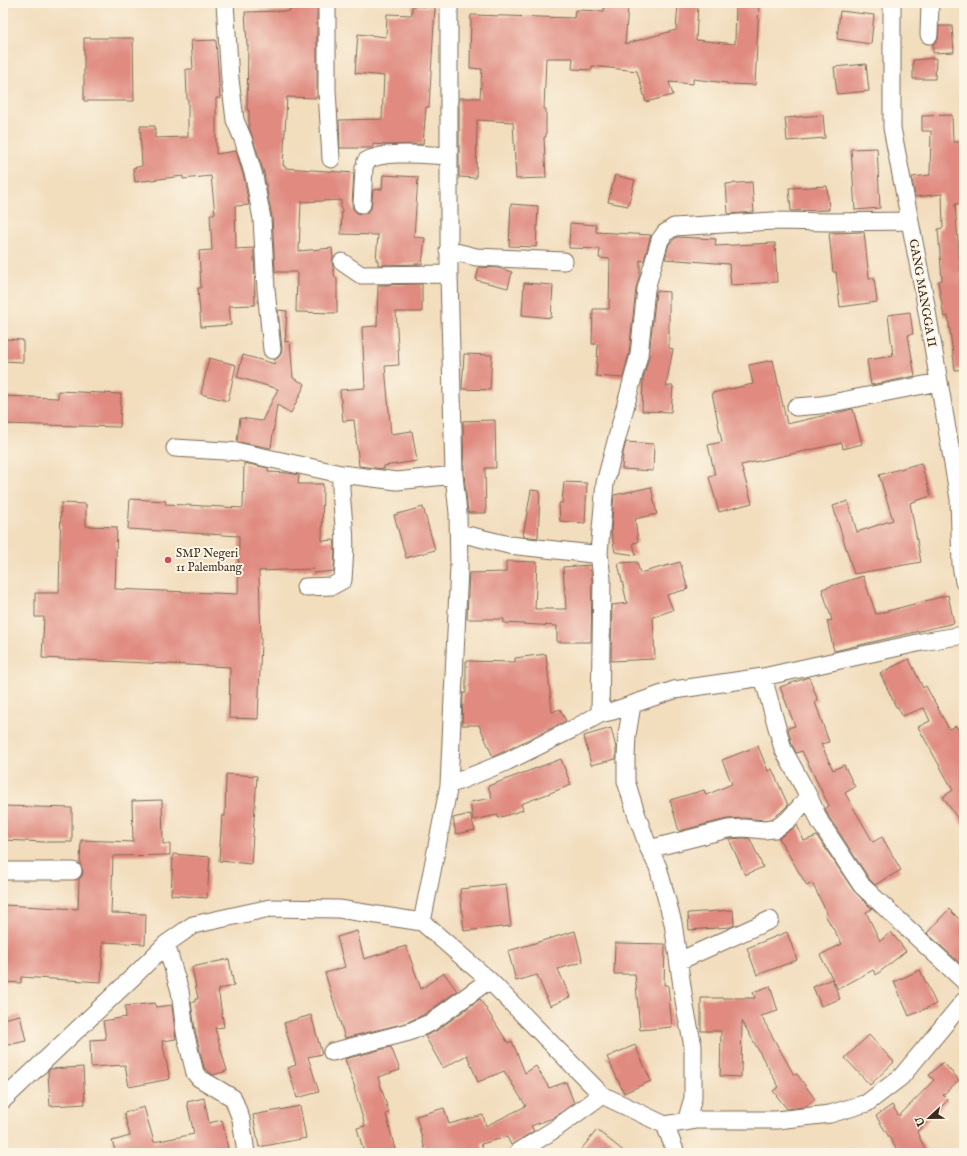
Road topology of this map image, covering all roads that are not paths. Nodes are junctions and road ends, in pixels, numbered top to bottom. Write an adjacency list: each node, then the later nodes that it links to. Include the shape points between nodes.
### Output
1 (225, 3): 15 (street, via 235,120 254,176 262,219)
2 (327, 3): 8 (street, via 327,90)
3 (449, 3): 7 (street)
4 (892, 3): 10 (street, GANG MANGGA II, via 892,128)
5 (930, 3): 6 (street)
6 (929, 35)
7 (449, 156): 9 (street, via 372,157 366,161 364,168); 11 (street)
8 (331, 159)
9 (362, 204)
10 (910, 221): 16 (street, GANG MANGGA II); 22 (street, via 773,221 674,227 665,233 660,240 646,289 639,355 605,483)
11 (448, 250): 12 (street, via 476,257); 14 (street)
12 (564, 261)
13 (342, 262): 14 (street, via 361,275)
14 (448, 274): 20 (street)
15 (272, 350)
16 (939, 382): 17 (street, via 821,405); 23 (street, GANG MANGGA II, via 959,499)
17 (796, 407)
18 (175, 448): 19 (street, via 240,452)
19 (341, 474): 20 (street, via 397,481); 24 (street, via 340,490 345,528 342,580 332,586)
20 (454, 474): 21 (street)
21 (459, 533): 22 (street, via 516,546); 29 (street)
22 (599, 553): 28 (street, via 602,579)
23 (964, 582)
24 (305, 587)
25 (964, 636): 26 (street, via 922,642)
26 (763, 677): 27 (street, via 674,690); 30 (street, via 784,749)
27 (632, 705): 28 (street); 31 (street, via 627,735 626,781)
28 (600, 714): 29 (street, via 506,762)
29 (449, 785): 35 (street)
30 (809, 797): 31 (street, via 788,820 775,829 728,829); 39 (street, via 820,822 862,886)
31 (649, 850): 37 (street, via 660,874 673,923)
32 (73, 870): 33 (street)
33 (3, 871)
34 (770, 920): 37 (street)
35 (422, 922): 36 (street, via 340,908 270,908 193,925); 38 (street)
36 (166, 944): 43 (street); 46 (street, via 180,991 185,1032 195,1073 233,1098 241,1119)
37 (679, 961): 44 (street, via 693,1046 693,1098)
38 (489, 980): 41 (street, via 430,1023 409,1032); 42 (street)
39 (964, 981)
40 (964, 1001): 44 (street, via 901,1077 867,1103 830,1114 777,1120)
41 (332, 1052)
42 (602, 1095): 45 (street); 47 (street)
43 (3, 1100)
44 (686, 1122): 45 (street)
45 (665, 1125): 48 (street)
46 (246, 1153)
47 (517, 1153)
48 (676, 1153)

